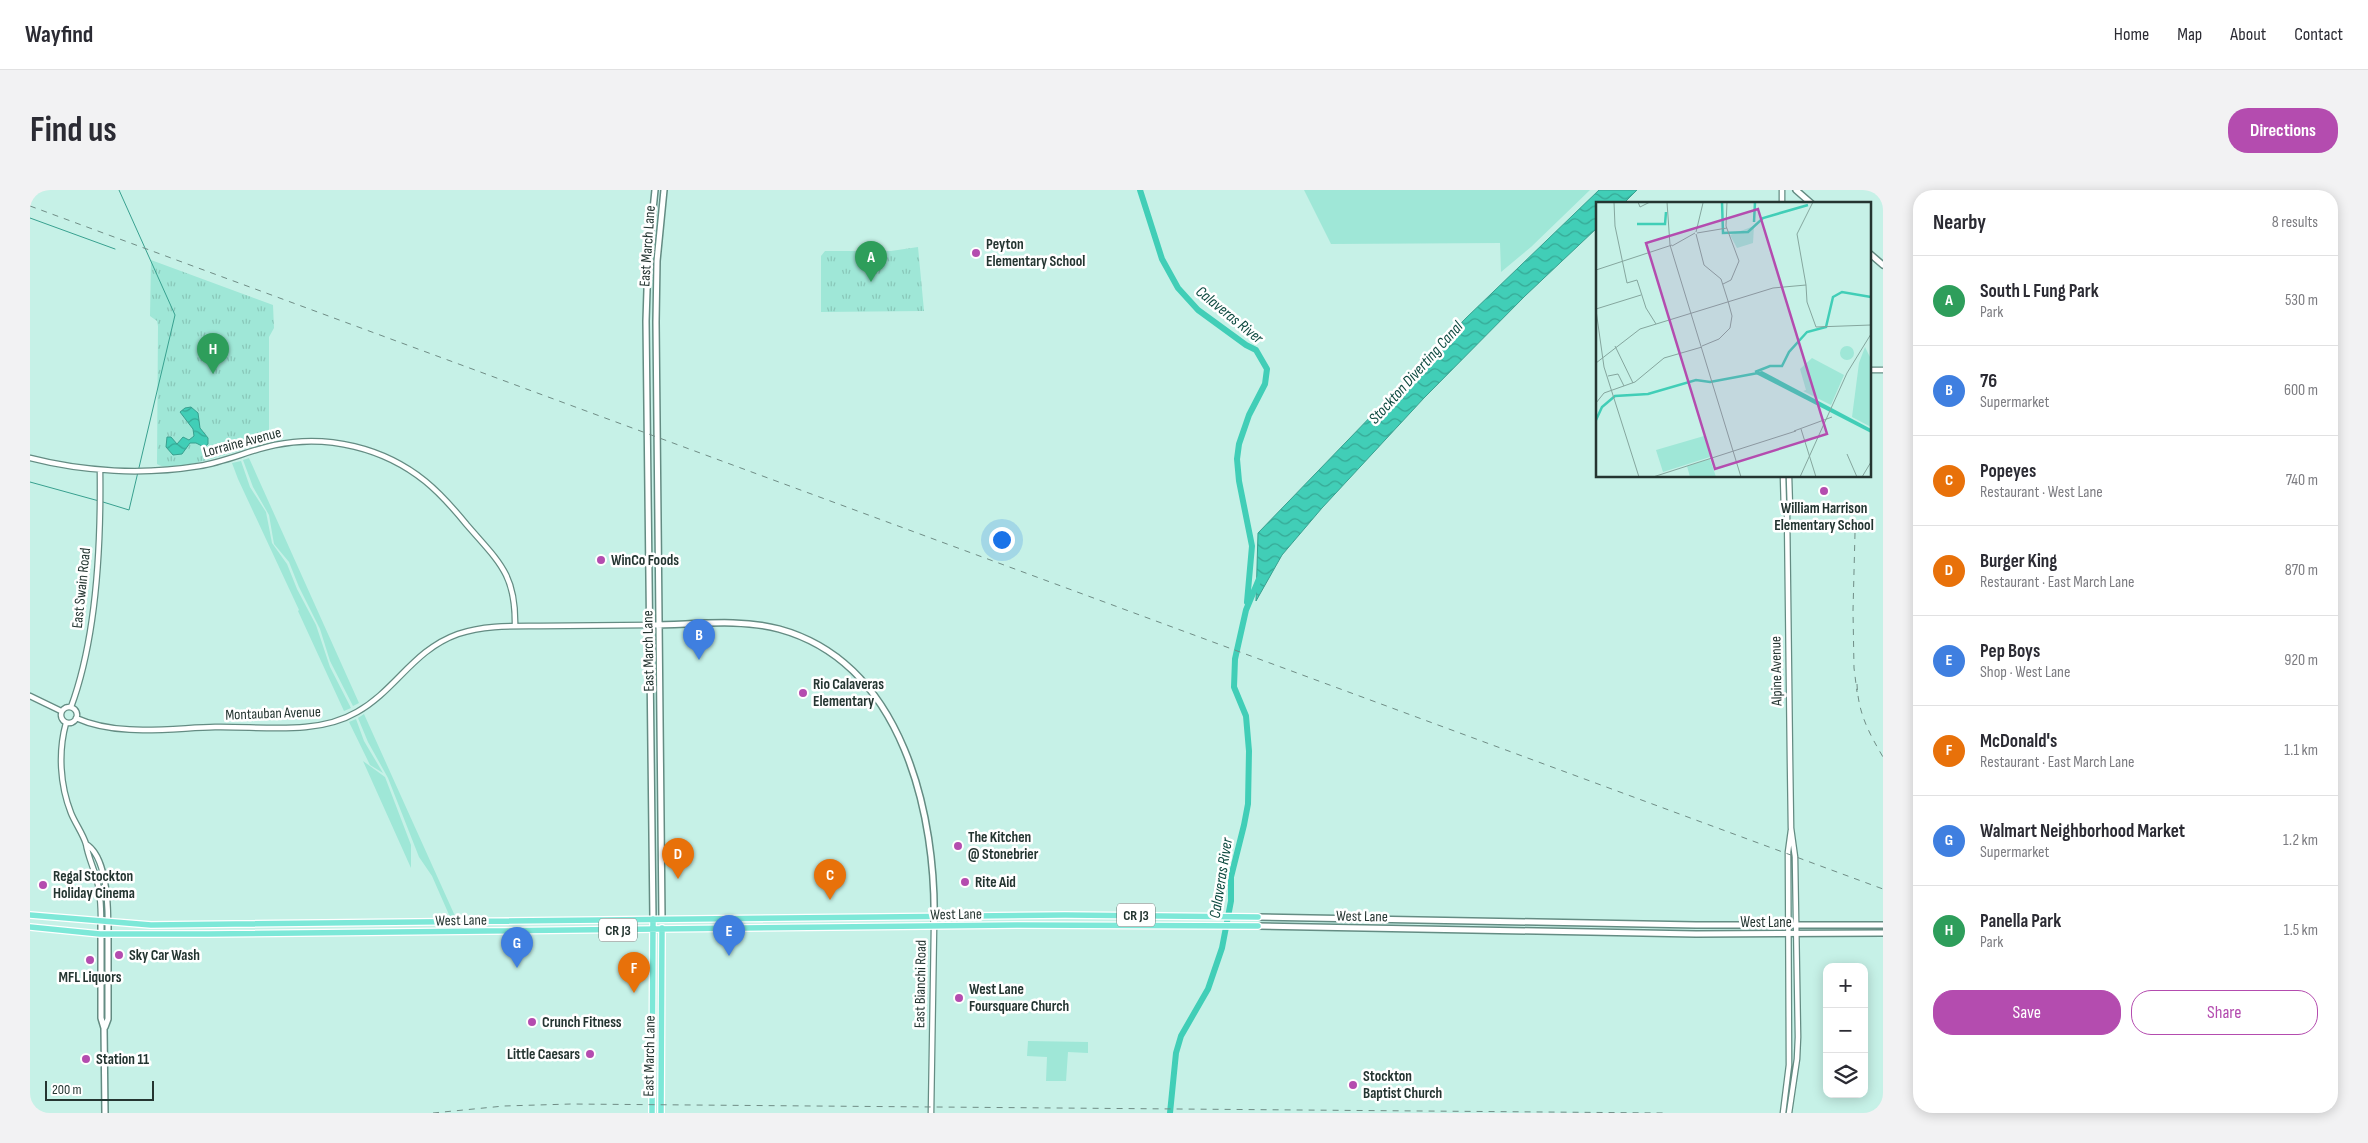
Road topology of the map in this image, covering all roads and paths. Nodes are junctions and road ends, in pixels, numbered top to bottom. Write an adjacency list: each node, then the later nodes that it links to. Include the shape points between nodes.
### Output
1 (655, 190): 14 (main road, East March Lane, via 646,306)
2 (664, 190): 15 (main road, East March Lane, via 657,261 656,322)
3 (1796, 190): 4 (main road)
4 (1810, 202)
5 (1870, 254): 6 (main road)
6 (1883, 265)
7 (1870, 370): 8 (street)
8 (1883, 370)
9 (30, 458): 10 (street, Lorraine Avenue)
10 (100, 470): 16 (street, Lorraine Avenue, via 200,466 270,446 304,441 346,444 376,453 406,467 437,491 497,559 512,587); 18 (street, East Swain Road, via 99,544 88,639 82,679)
11 (1783, 478): 13 (street, Alpine Avenue, via 1784,510)
12 (1789, 478): 13 (street, Alpine Avenue, via 1790,509)
13 (1787, 513): 22 (street, Alpine Avenue)
14 (650, 625): 15 (main road, East Bianchi Road); 16 (street, Montauban Avenue); 27 (main road, East March Lane)
15 (660, 625): 25 (main road, East Bianchi Road, via 736,624 771,628 812,642 838,658 858,676 886,714 916,779 932,850); 28 (main road, East March Lane)
16 (515, 626): 20 (street, Montauban Avenue, via 476,629 440,642 413,661 372,702 347,718 325,724 135,729 105,726)
17 (30, 696): 19 (street)
18 (71, 707): 19 (street); 20 (street)
19 (61, 711): 21 (street)
20 (76, 718): 21 (street)
21 (66, 723): 23 (street, via 61,745 64,786 71,812)
22 (1791, 828): 35 (street, Alpine Avenue); 36 (street, Alpine Avenue, via 1795,854)
23 (86, 844): 31 (street, via 99,890); 32 (street, via 91,847 102,869)
24 (30, 915): 31 (main road, West Lane / CR J3)
25 (934, 917): 26 (main road, West Lane / CR J3); 28 (main road, West Lane / CR J3); 38 (main road, East Bianchi Road)
26 (1258, 917): 29 (main road, West Lane / CR J3)
27 (653, 919): 28 (main road, West Lane / CR J3); 32 (main road, West Lane / CR J3, via 190,925); 42 (main road, East March Lane)
28 (662, 919): 41 (main road, East March Lane)
29 (1312, 919): 30 (main road, West Lane / CR J3); 39 (main road, via 1308,924)
30 (1351, 920): 35 (main road, West Lane / CR J3); 40 (main road, via 1328,922)
31 (100, 922): 32 (main road, West Lane / CR J3); 44 (main road)
32 (108, 923): 45 (main road)
33 (1883, 925): 36 (main road, West Lane / CR J3)
34 (1258, 926): 38 (main road, West Lane / CR J3); 39 (main road, West Lane / CR J3)
35 (1788, 926): 36 (main road, West Lane / CR J3); 46 (street, Alpine Avenue)
36 (1796, 926): 47 (street, Alpine Avenue)
37 (30, 927): 44 (main road, West Lane / CR J3)
38 (934, 927): 41 (main road, West Lane / CR J3); 52 (street, East Bianchi Road)
39 (1291, 927): 40 (main road, West Lane / CR J3)
40 (1324, 927): 46 (main road, West Lane / CR J3)
41 (662, 929): 42 (main road, West Lane / CR J3); 51 (main road, East March Lane)
42 (653, 930): 45 (main road, West Lane / CR J3); 50 (main road, East March Lane)
43 (1883, 933): 47 (main road, West Lane / CR J3)
44 (100, 934): 45 (main road, West Lane / CR J3); 48 (main road, via 101,1018)
45 (109, 934): 48 (main road, via 108,1019)
46 (1788, 934): 47 (main road, West Lane / CR J3); 53 (street, Alpine Avenue, via 1789,1065)
47 (1796, 934): 54 (street, Alpine Avenue, via 1798,1050)
48 (104, 1028): 49 (main road)
49 (106, 1113)
50 (652, 1113)
51 (661, 1113)
52 (931, 1113)
53 (1783, 1113)
54 (1789, 1113)

